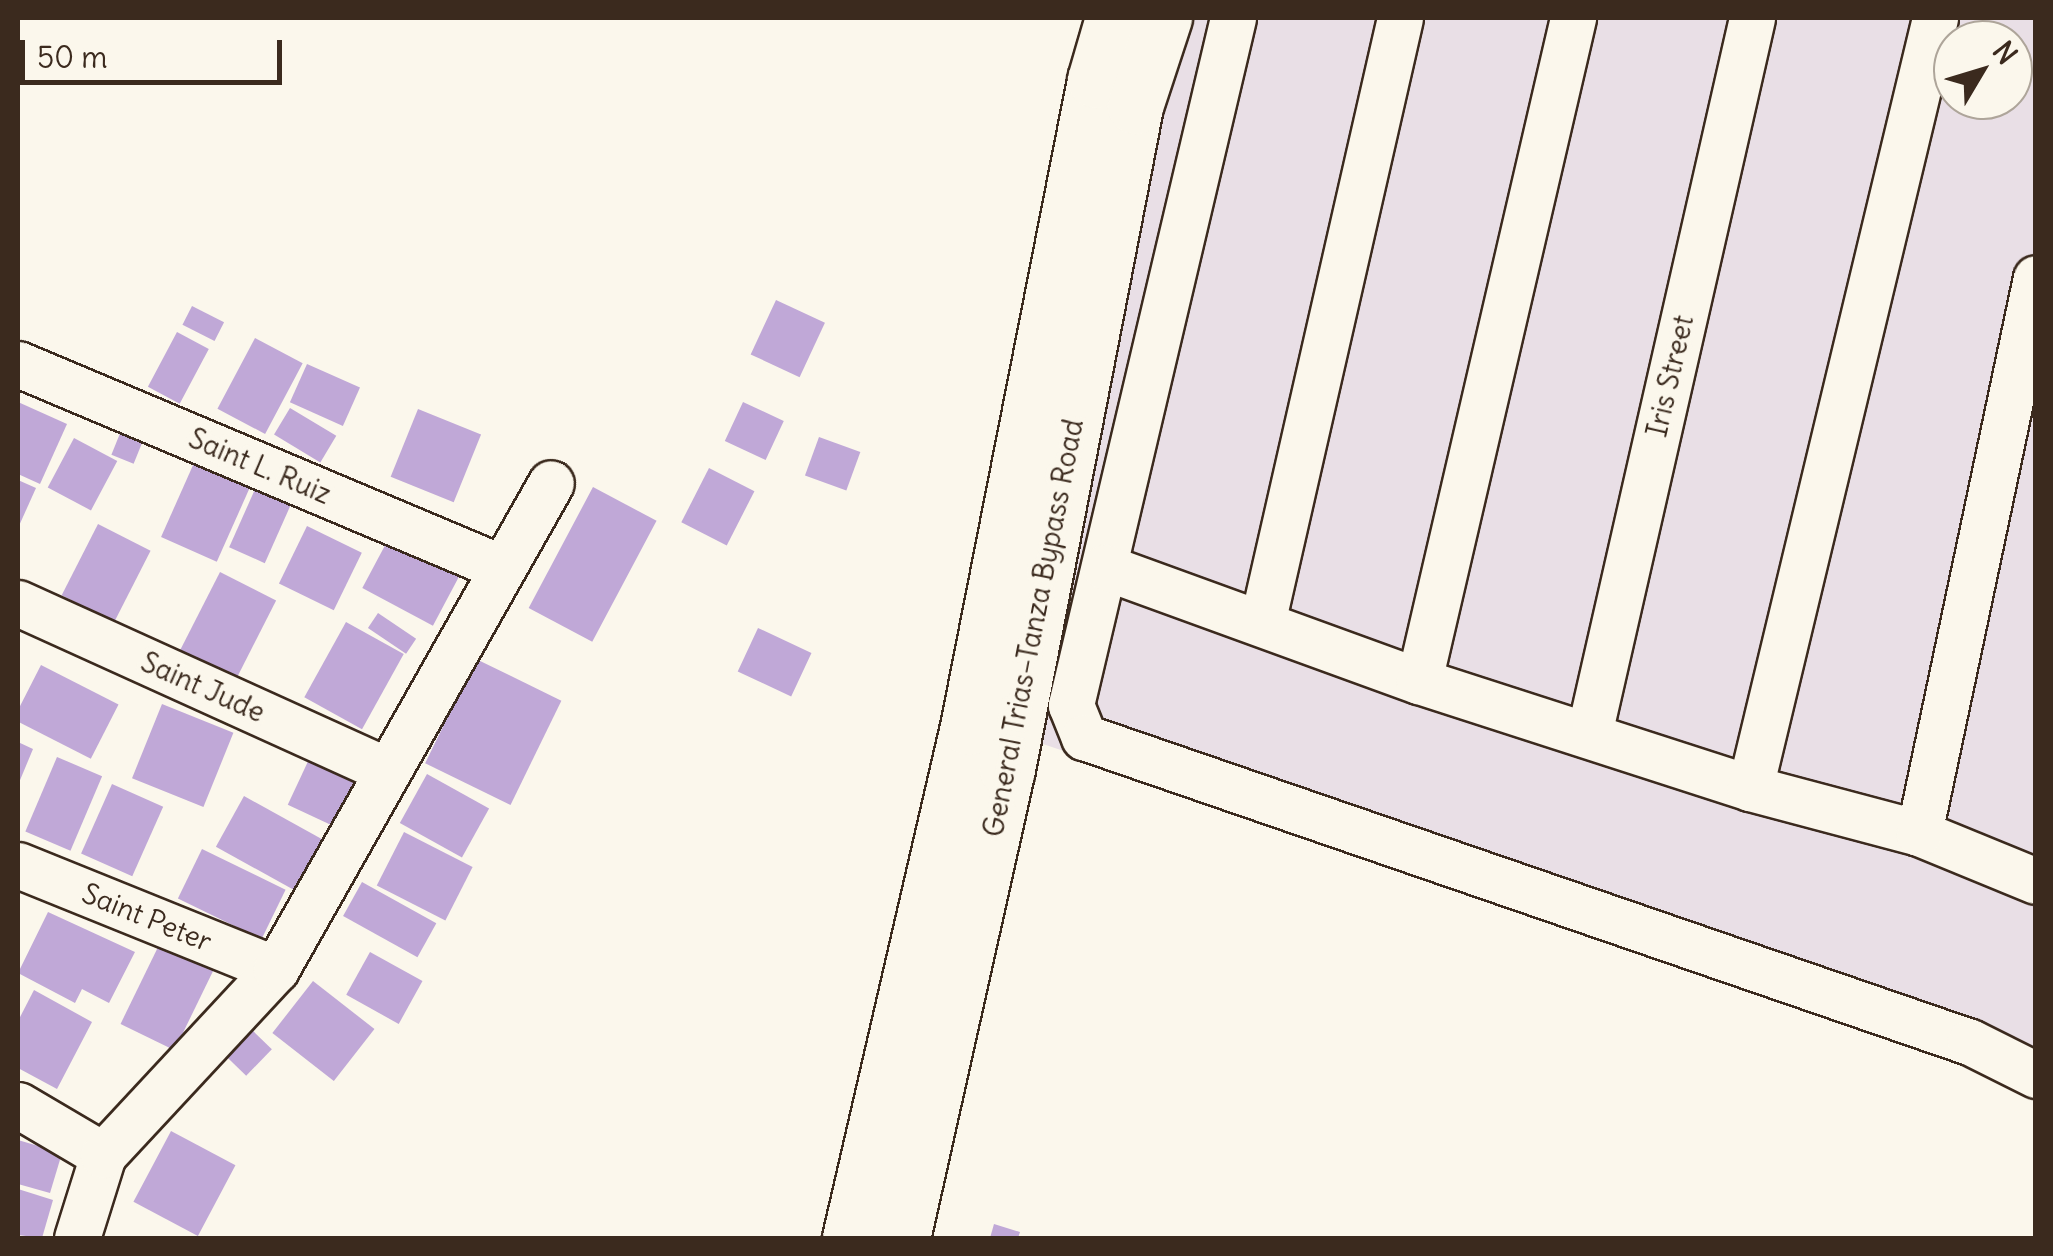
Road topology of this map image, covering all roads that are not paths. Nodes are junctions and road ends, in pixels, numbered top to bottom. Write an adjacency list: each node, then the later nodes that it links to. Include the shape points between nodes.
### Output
1 (1114, 18): 28 (main road, General Trias–Tanza Bypass Road, via 1095,80 968,727)
2 (1164, 18): 29 (main road, General Trias–Tanza Bypass Road, via 1136,106 995,824)
3 (1233, 18): 12 (street)
4 (1400, 18): 15 (street)
5 (1573, 18): 16 (street)
6 (1752, 18): 17 (street, Iris Street)
7 (1935, 18): 19 (street)
8 (2036, 278): 9 (street)
9 (2030, 337): 20 (street)
10 (18, 364): 13 (street, Saint L. Ruiz)
11 (551, 483): 13 (street)
12 (1104, 567): 15 (street); 24 (street, via 1072,705 1092,744 1970,1042)
13 (502, 568): 18 (street)
14 (18, 603): 18 (street, Saint Jude)
15 (1263, 619): 16 (street)
16 (1419, 680): 17 (street)
17 (1589, 734): 19 (street)
18 (388, 771): 23 (street)
19 (1750, 788): 20 (street)
20 (1919, 833): 22 (street)
21 (18, 865): 23 (street, Saint Peter)
22 (2036, 881)
23 (276, 969): 26 (street)
24 (2036, 1075)
25 (18, 1105): 26 (street)
26 (103, 1154): 27 (street)
27 (77, 1238)
28 (850, 1238)
29 (902, 1238)

